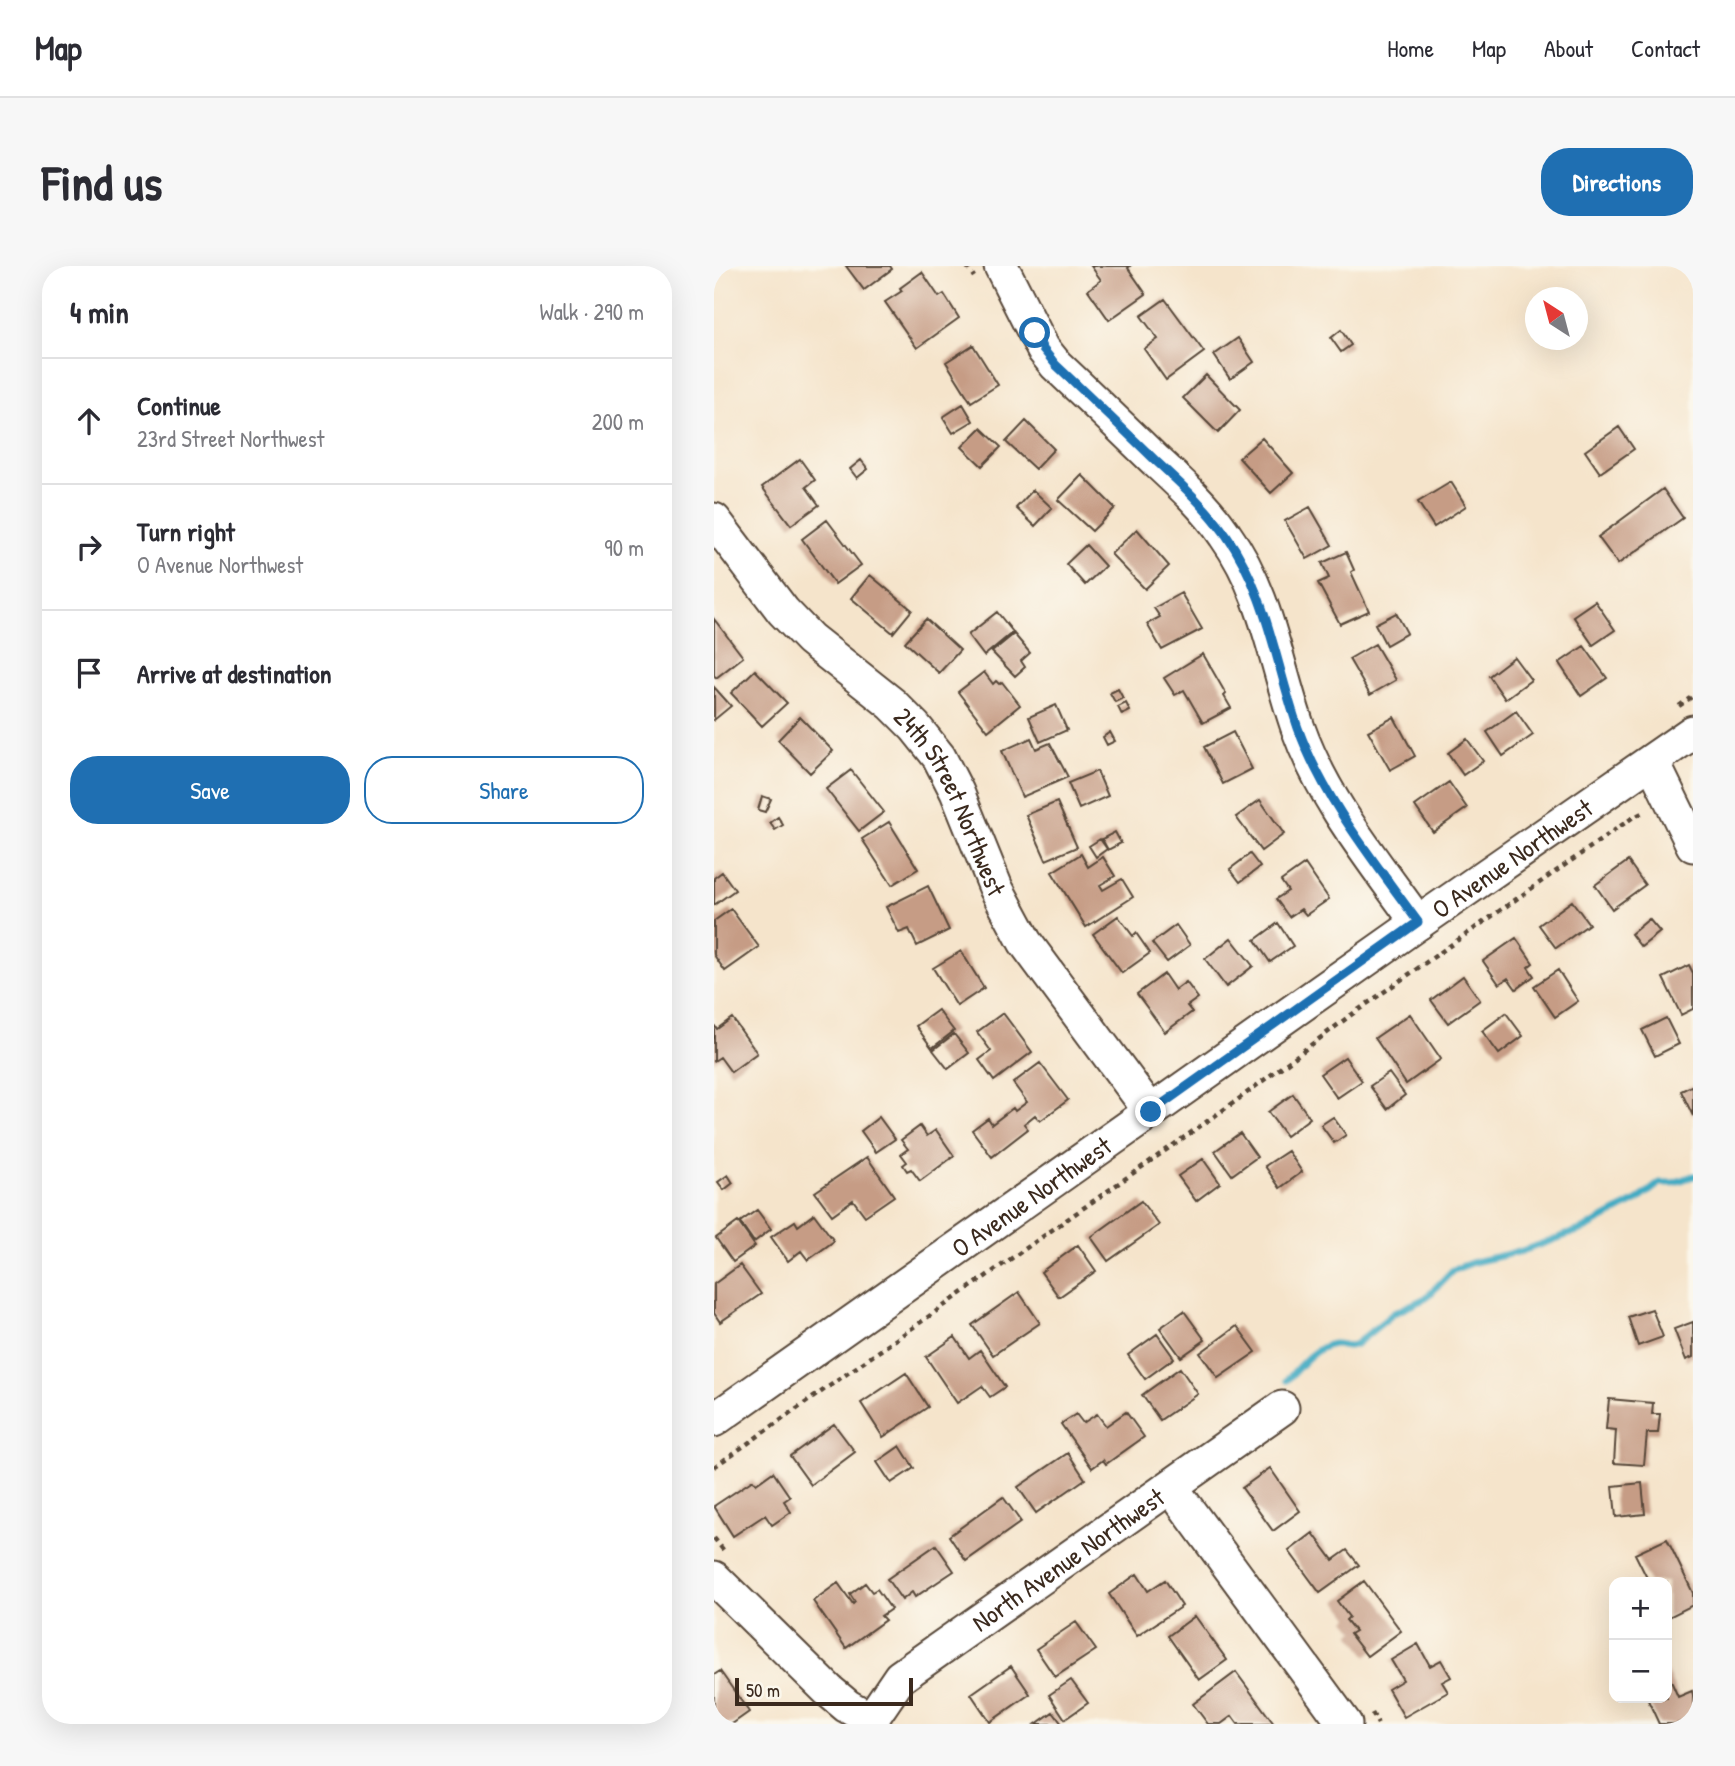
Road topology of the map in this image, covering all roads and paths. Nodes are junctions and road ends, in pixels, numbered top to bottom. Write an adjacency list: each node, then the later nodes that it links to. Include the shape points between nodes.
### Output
1 (967, 266): 2 (path)
2 (989, 275): 8 (street, via 1056,365 1199,502 1225,534 1262,604 1315,771)
3 (714, 520): 9 (street, 24th Street Northwest, via 783,611 810,639 892,704 939,757 996,888 1025,942)
4 (1693, 732): 5 (street, O Avenue Northwest)
5 (1652, 761): 7 (street); 8 (street, O Avenue Northwest)
6 (1649, 809): 12 (path)
7 (1693, 845)
8 (1418, 922): 9 (street, O Avenue Northwest)
9 (1151, 1112): 11 (street, O Avenue Northwest)
10 (1282, 1408): 13 (street, North Avenue Northwest)
11 (714, 1420)
12 (714, 1467)
13 (1171, 1487): 15 (street, North Avenue Northwest, via 901,1677); 16 (street)
14 (714, 1578): 15 (street, via 828,1690)
15 (869, 1722)
16 (1345, 1724)

